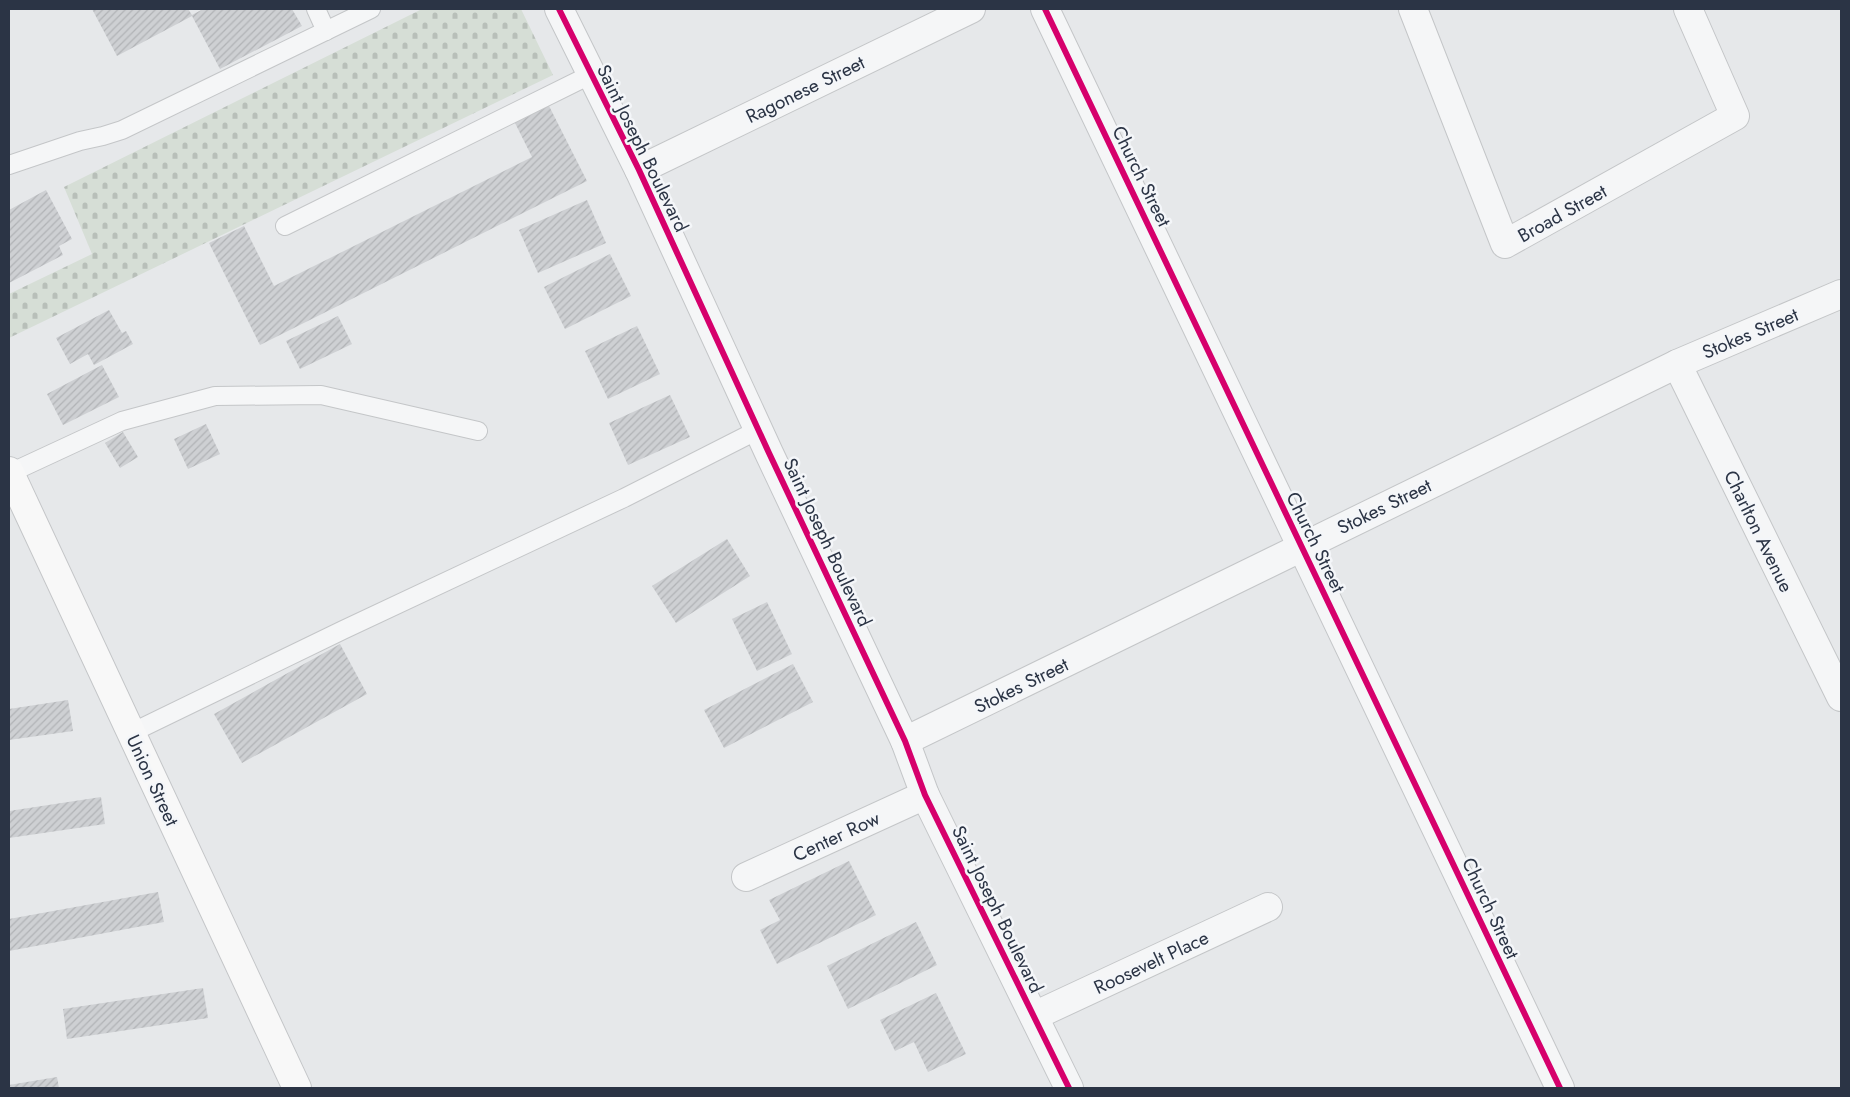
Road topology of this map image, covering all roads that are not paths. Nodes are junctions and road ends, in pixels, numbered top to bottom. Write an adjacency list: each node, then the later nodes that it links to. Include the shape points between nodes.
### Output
1 (316, 9): 8 (lane)
2 (371, 9): 8 (lane)
3 (559, 9): 9 (street, Saint Joseph Boulevard)
4 (970, 9): 11 (street, Ragonese Street)
5 (1045, 9): 18 (street, Church Street)
6 (1413, 9): 7 (street, Broad Street, via 1505,244 1735,116)
7 (1688, 9)
8 (326, 30): 10 (lane, via 122,130)
9 (590, 74): 11 (street, Saint Joseph Boulevard); 12 (lane)
10 (9, 165)
11 (639, 170): 15 (street, Saint Joseph Boulevard)
12 (285, 226)
13 (1841, 294): 14 (street, Stokes Street)
14 (1677, 364): 18 (street, Stokes Street); 19 (street, Charlton Avenue)
15 (758, 430): 20 (lane, via 624,498); 21 (street, Saint Joseph Boulevard)
16 (478, 431): 17 (lane, via 321,395 216,396 122,421)
17 (9, 472): 20 (street, Union Street)
18 (1302, 546): 21 (street, Stokes Street); 28 (street, Church Street)
19 (1841, 698)
20 (131, 733): 26 (street, Union Street)
21 (905, 741): 22 (street, Saint Joseph Boulevard)
22 (925, 795): 23 (street, Center Row); 25 (street, Saint Joseph Boulevard)
23 (746, 877)
24 (1268, 907): 25 (street, Roosevelt Place)
25 (1034, 1016): 27 (street, Saint Joseph Boulevard)
26 (297, 1088)
27 (1069, 1088)
28 (1560, 1088)

